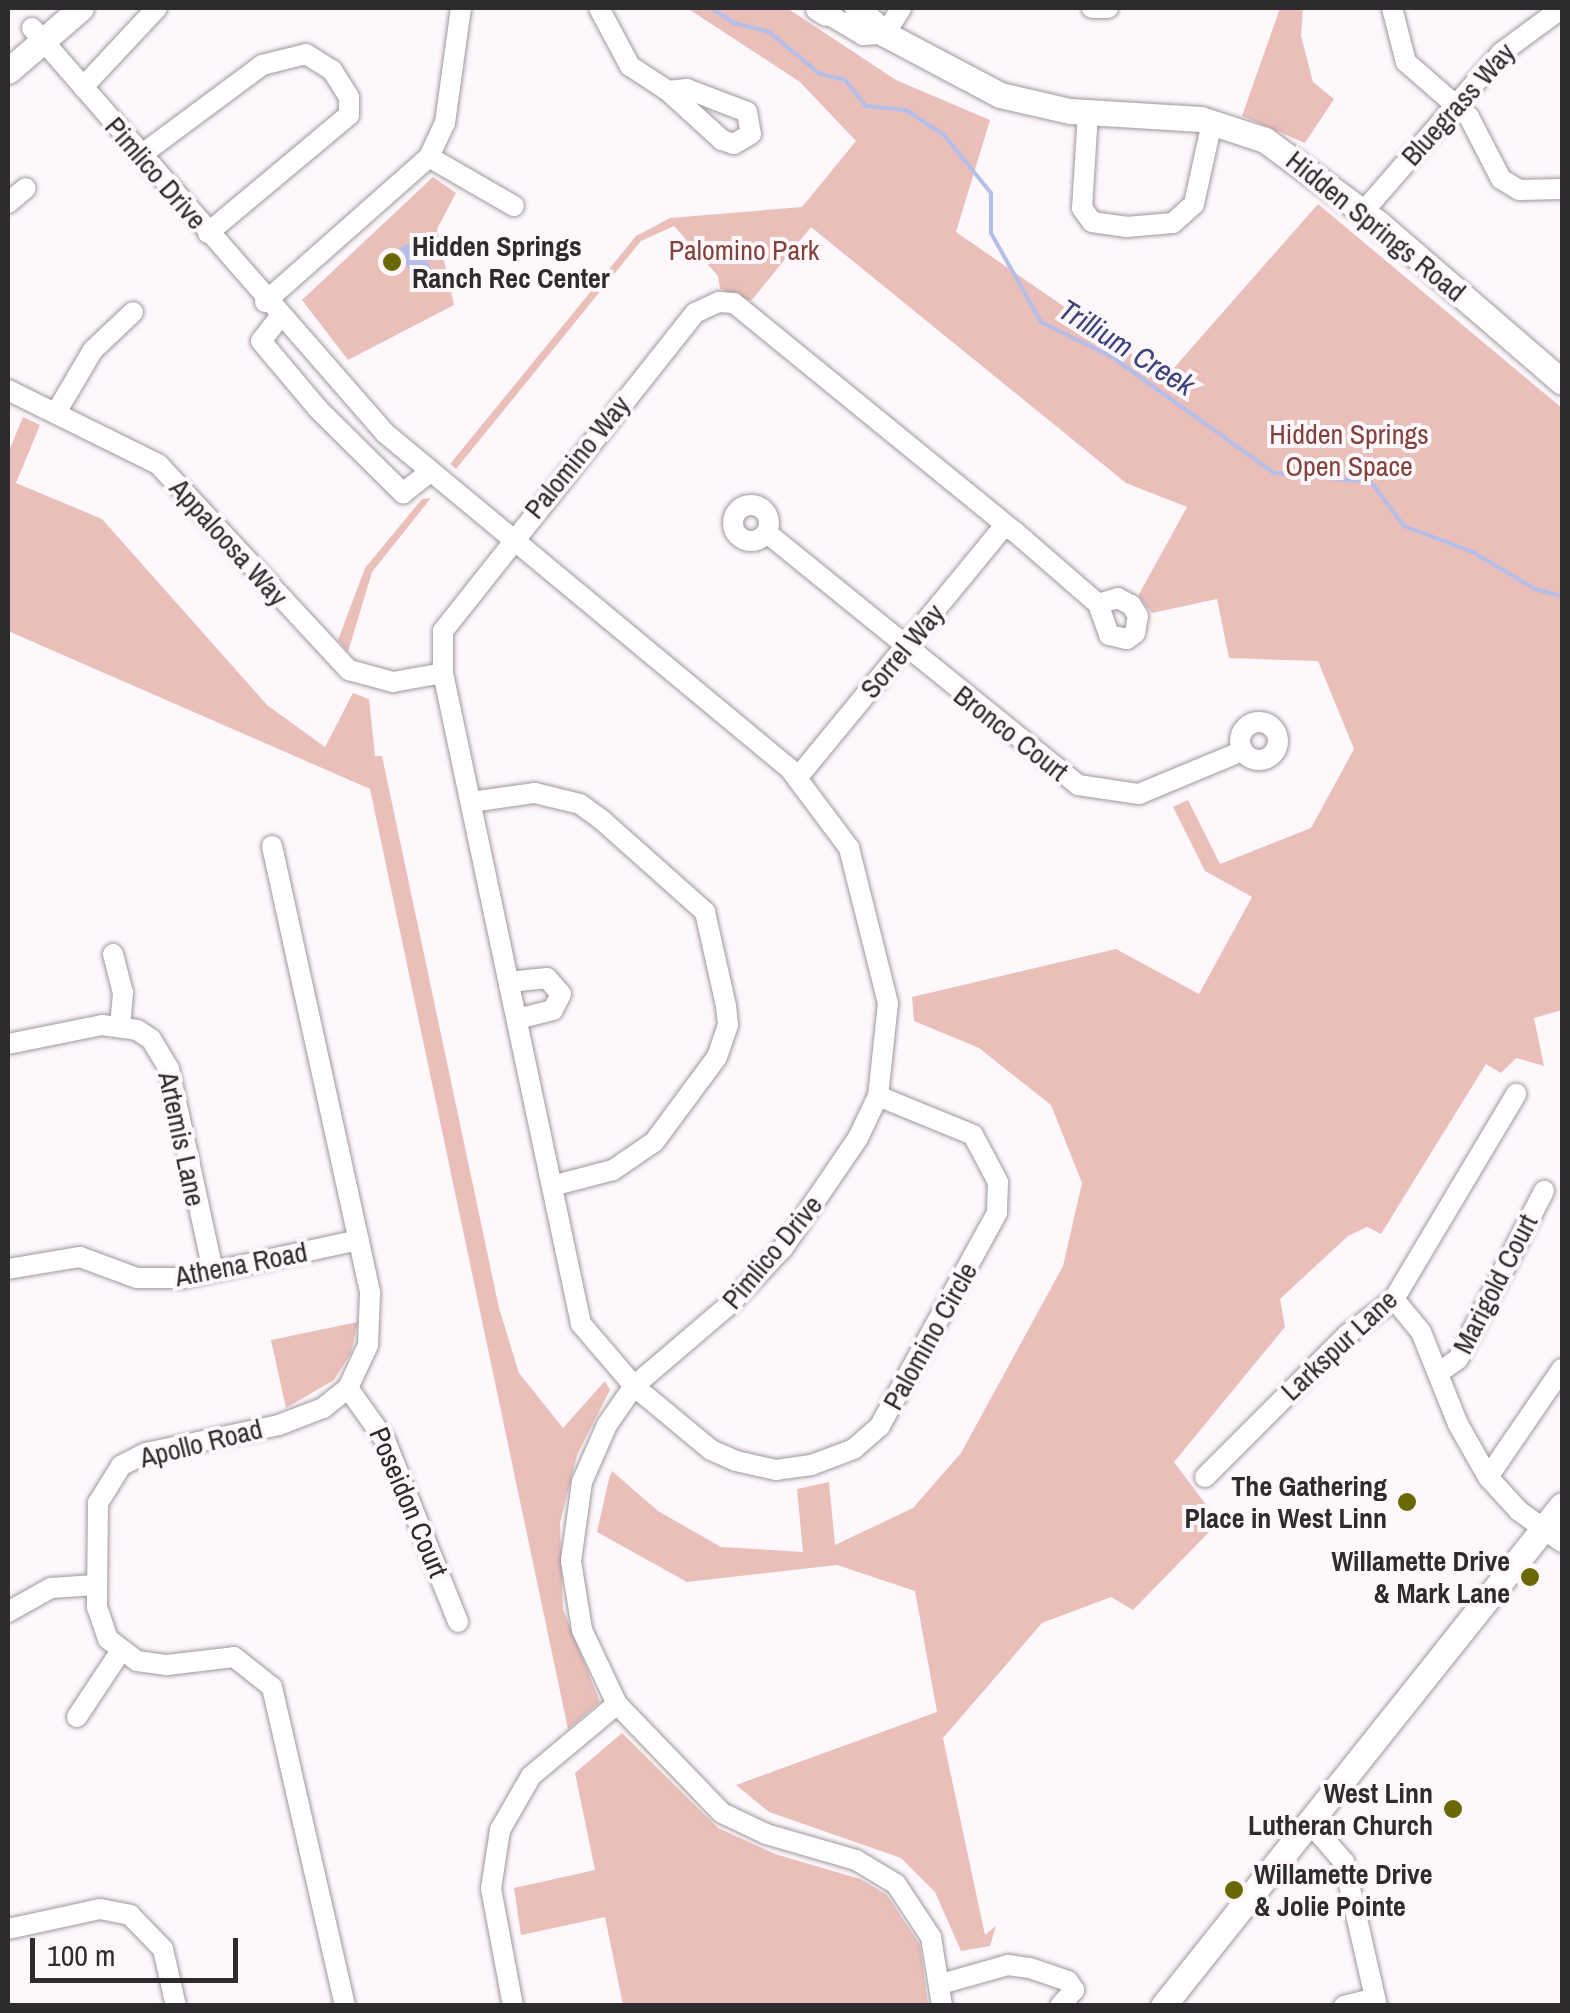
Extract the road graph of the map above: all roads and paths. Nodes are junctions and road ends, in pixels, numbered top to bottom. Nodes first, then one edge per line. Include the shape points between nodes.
1 (55, 8) edge
2 (81, 8) edge
3 (157, 8) edge
4 (461, 8) edge
5 (599, 8) edge
6 (857, 8) edge
7 (901, 8) edge
8 (1092, 8) edge
9 (1108, 8) edge
10 (1392, 8) edge
11 (1562, 8) edge
12 (822, 10) edge
13 (884, 34) junction
14 (38, 35) junction
15 (8, 48) edge
16 (8, 71) edge
17 (83, 87) junction
18 (668, 90) dead end
19 (1454, 106) junction
20 (1088, 113) junction
21 (1212, 122) junction
22 (141, 155) junction
23 (429, 157) junction
24 (26, 188) dead end
25 (1562, 190) edge
26 (8, 204) edge
27 (514, 206) dead end
28 (1363, 212) junction
29 (208, 233) junction
30 (266, 302) junction
31 (134, 312) dead end
32 (280, 318) junction
33 (1562, 382) edge
34 (8, 390) edge
35 (57, 411) junction
36 (430, 472) junction
37 (1005, 525) junction
38 (766, 533) dead end
39 (509, 541) junction
40 (1098, 604) dead end
41 (904, 648) junction
42 (443, 673) junction
43 (1240, 752) dead end
44 (798, 777) junction
45 (471, 802) junction
46 (272, 846) dead end
47 (113, 954) dead end
48 (509, 982) junction
49 (517, 1019) junction
50 (120, 1025) junction
51 (8, 1044) edge
52 (1516, 1094) dead end
53 (878, 1096) junction
54 (552, 1186) junction
55 (1544, 1191) dead end
56 (359, 1240) junction
57 (8, 1270) edge
58 (213, 1271) junction
59 (1394, 1300) junction
60 (1562, 1369) edge
61 (1440, 1372) junction
62 (634, 1386) junction
63 (348, 1388) junction
64 (1488, 1477) junction
65 (1205, 1478) dead end
66 (1562, 1505) edge
67 (1554, 1535) edge
68 (96, 1585) junction
69 (8, 1612) edge
70 (458, 1622) dead end
71 (120, 1652) junction
72 (617, 1704) junction
73 (77, 1717) dead end
74 (1310, 1823) junction
75 (8, 1928) edge
76 (941, 1984) junction
77 (1376, 2002) edge
78 (176, 2006) edge
79 (345, 2006) edge
80 (514, 2006) edge
81 (942, 2006) edge
82 (1060, 2006) edge
83 (1163, 2006) edge
84 (1344, 2006) edge

1 - 14 main road
2 - 14 main road
3 - 17 street
4 - 23 street via 445,123
5 - 18 street via 630,66
6 - 13 main road, Hidden Springs Road
7 - 13 street
8 - 9 street
10 - 19 street via 1406,62
11 - 19 street, Bluegrass Way via 1520,35
12 - 13 street, Hidden Springs Road via 863,35
13 - 20 main road, Hidden Springs Road via 972,84
14 - 15 main road
14 - 16 main road
14 - 17 street, Pimlico Drive
17 - 22 street, Pimlico Drive
19 - 25 street via 1476,127 1486,156 1510,187
19 - 28 street, Bluegrass Way
20 - 21 main road, Hidden Springs Road
20 - 21 street via 1082,208 1092,222 1126,227 1173,222 1194,204
21 - 28 main road, Hidden Springs Road via 1282,150
22 - 29 street, Pimlico Drive
22 - 29 street via 262,64 306,54 332,70 348,97 348,114
23 - 27 street
23 - 30 street
24 - 26 street
28 - 33 main road, Hidden Springs Road
29 - 30 street, Pimlico Drive
30 - 32 street, Pimlico Drive
31 - 35 street via 92,350
32 - 36 street, Pimlico Drive via 374,423
32 - 36 street via 261,341 318,409 403,493
34 - 35 street, Appaloosa Way
35 - 42 street, Appaloosa Way via 158,464 349,670 392,682
36 - 39 street, Pimlico Drive
37 - 39 street, Palomino Way via 734,302 718,302 695,313
37 - 40 street, Palomino Way
37 - 41 street, Sorrel Way
38 - 41 street, Bronco Court
39 - 42 street, Palomino Way via 444,631
39 - 44 street, Pimlico Drive
41 - 43 street, Bronco Court via 1058,772 1097,791 1156,791
41 - 44 street, Sorrel Way
42 - 45 street, Palomino Way
44 - 53 street, Pimlico Drive via 843,836 864,893 888,1003
45 - 48 street, Palomino Way
45 - 54 street via 534,793 557,797 580,804 633,846 704,912 726,1006 717,1057 654,1142 612,1170
46 - 56 street
47 - 50 street via 123,992
48 - 49 street, Palomino Way
48 - 49 street via 547,978 561,994 553,1010
49 - 54 street, Palomino Way
50 - 51 street
50 - 58 street, Artemis Lane via 150,1040 169,1068
52 - 59 street, Larkspur Lane
53 - 62 street, Pimlico Drive via 858,1138 783,1248 738,1297
53 - 62 street, Palomino Circle via 972,1135 1000,1190 986,1236 880,1426 840,1456 811,1466 758,1468 711,1450
54 - 62 street, Palomino Way via 581,1324
55 - 61 street, Marigold Court via 1458,1359
56 - 58 street, Athena Road
56 - 63 street via 372,1330
57 - 58 street, Athena Road via 61,1257 137,1278
59 - 61 street via 1421,1332
59 - 65 street, Larkspur Lane via 1347,1335
60 - 64 street
61 - 64 street via 1458,1424
62 - 72 street, Pimlico Drive via 586,1467 572,1542 582,1630
63 - 68 street, Apollo Road via 296,1420 146,1452 122,1464 98,1503
63 - 70 street, Poseidon Court via 386,1440
64 - 67 street via 1519,1512
66 - 67 main road
67 - 74 main road
68 - 69 street via 51,1588
68 - 71 street, Apollo Road via 100,1622
71 - 73 street
71 - 79 street via 167,1666 234,1657 272,1687
72 - 76 street, Pimlico Drive via 722,1813 766,1834 856,1860 896,1884 925,1922
72 - 80 street via 531,1776 500,1830 491,1889
74 - 77 street via 1344,1862
74 - 83 main road
75 - 78 street via 100,1909 130,1915 162,1946
76 - 81 street, Pimlico Drive
76 - 82 street via 1008,1965 1030,1968 1068,1981 1074,1990
77 - 84 street

